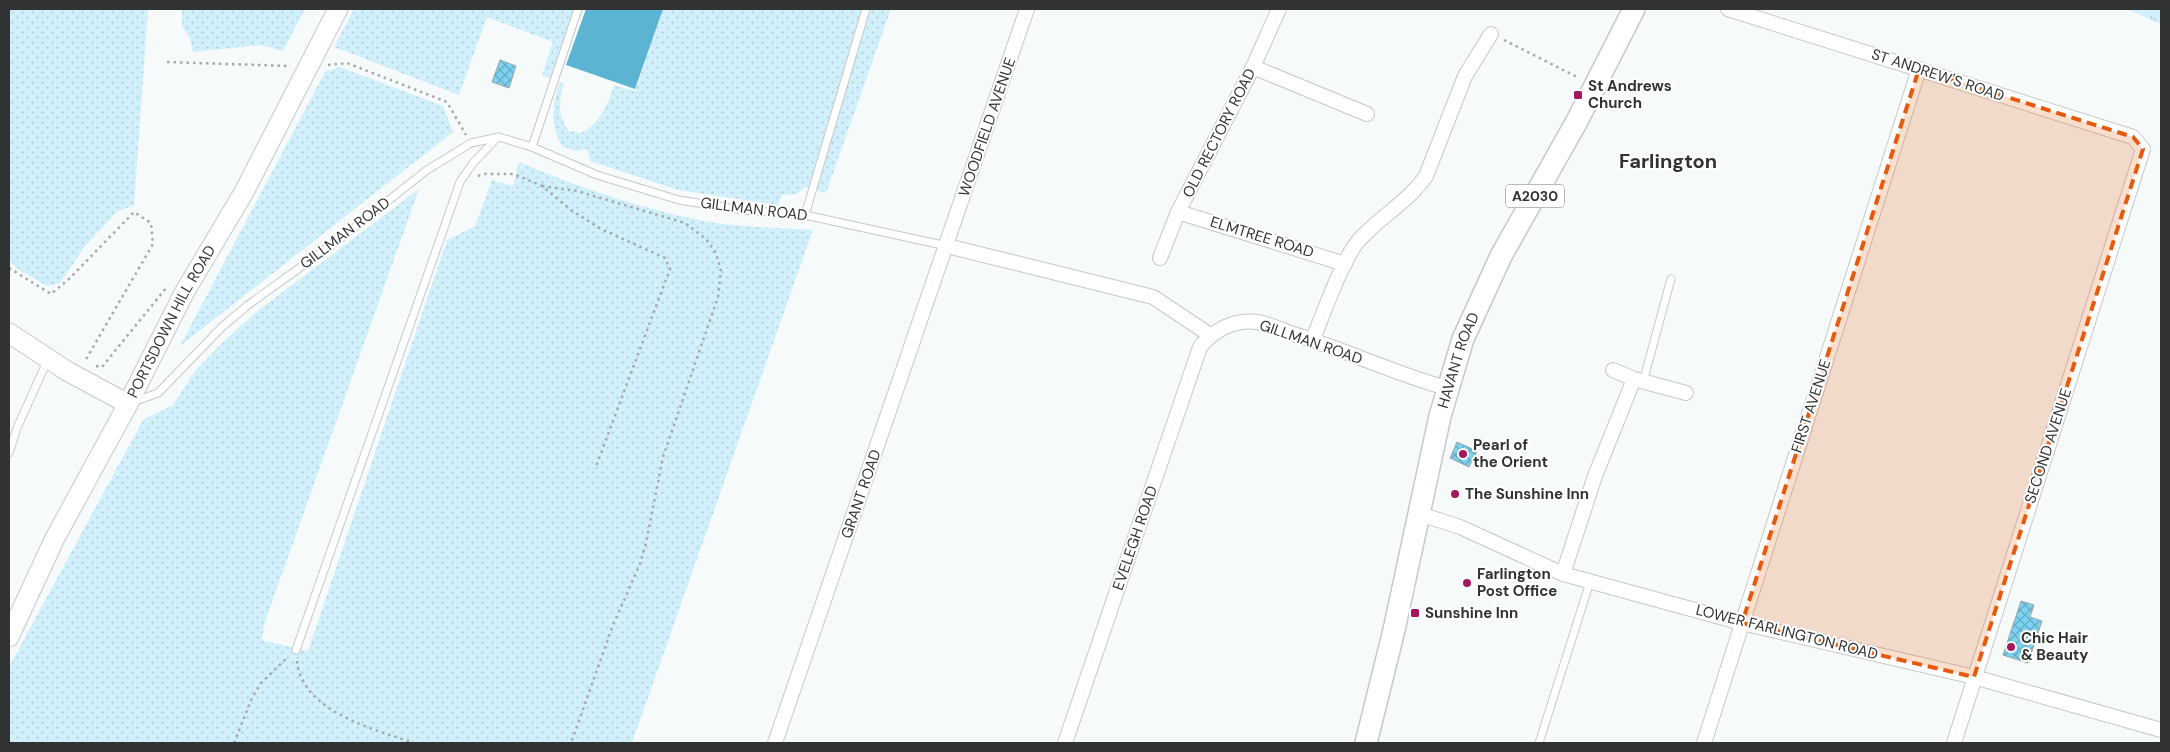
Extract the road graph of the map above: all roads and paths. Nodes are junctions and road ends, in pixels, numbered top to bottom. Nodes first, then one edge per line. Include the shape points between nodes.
1 (338, 9) edge
2 (578, 9) edge
3 (866, 9) edge
4 (1027, 9) edge
5 (1279, 9) edge
6 (1634, 9) edge
7 (1728, 9) edge
8 (1491, 34) joint
9 (166, 62) dead end
10 (308, 67) junction
11 (1253, 67) junction
12 (1919, 69) junction
13 (1570, 74) dead end
14 (1367, 114) dead end
15 (499, 137) junction
16 (471, 143) junction
17 (532, 146) junction
18 (2143, 149) joint
19 (460, 182) junction
20 (542, 186) junction
21 (1178, 212) junction
22 (805, 215) junction
23 (947, 246) junction
24 (1160, 258) dead end
25 (1345, 264) junction
26 (9, 268) edge
27 (1671, 279) dead end
28 (9, 333) edge
29 (1210, 335) junction
30 (1312, 340) junction
31 (49, 359) junction
32 (84, 362) dead end
33 (1613, 370) dead end
34 (1639, 380) junction
35 (1447, 388) junction
36 (1686, 393) dead end
37 (128, 404) junction
38 (9, 453) edge
39 (595, 470) dead end
40 (1420, 514) junction
41 (1563, 574) junction
42 (1590, 582) junction
43 (1742, 623) junction
44 (9, 637) edge
45 (296, 650) junction
46 (1974, 677) junction
47 (2161, 730) edge
48 (234, 743) edge
49 (414, 743) edge
50 (571, 743) edge
51 (774, 743) edge
52 (1065, 743) edge
53 (1366, 743) edge
54 (1540, 743) edge
55 (1704, 743) edge
56 (1954, 743) edge

1 - 10 main road, PORTSDOWN HILL ROAD
2 - 17 lane
3 - 22 lane
4 - 23 street, WOODFIELD AVENUE
5 - 11 street, OLD RECTORY ROAD
6 - 35 main road, HAVANT ROAD / A2030 via 1577,121 1501,256 1463,339
7 - 12 street, ST ANDREW'S ROAD
8 - 13 path
8 - 25 street via 1465,76 1426,176 1416,190 1358,240
9 - 10 path
10 - 16 path via 347,63 446,102
10 - 37 main road, PORTSDOWN HILL ROAD via 244,192 184,293
11 - 14 street
11 - 21 street, OLD RECTORY ROAD
12 - 18 street, ST ANDREW'S ROAD via 2132,137
12 - 43 street, FIRST AVENUE
15 - 16 lane, GILLMAN ROAD
15 - 17 lane, GILLMAN ROAD
15 - 19 lane
16 - 37 lane, GILLMAN ROAD via 428,170 342,238 248,305 158,393
17 - 22 lane, GILLMAN ROAD via 597,175 679,200
18 - 46 street, SECOND AVENUE
19 - 20 path via 484,174 514,174
19 - 45 lane
20 - 39 path via 601,229 665,258 670,269
20 - 50 path via 577,190 685,223 706,239 716,253 721,271 718,297 663,457 640,564 613,625
21 - 24 street, OLD RECTORY ROAD
21 - 25 street, ELMTREE ROAD
22 - 23 lane, GILLMAN ROAD
23 - 29 street, GILLMAN ROAD via 1153,297
23 - 51 street, GRANT ROAD
25 - 30 street
26 - 32 path via 51,294 134,212 151,223 153,244
27 - 34 lane
28 - 31 main road
29 - 30 street, GILLMAN ROAD via 1238,323 1256,322
29 - 52 street, EVELEGH ROAD via 1200,347
30 - 35 street, GILLMAN ROAD
31 - 37 main road
31 - 38 lane
33 - 34 street
34 - 36 street
34 - 41 street via 1594,476
35 - 40 main road, HAVANT ROAD / A2030
37 - 44 main road, PORTSDOWN HILL ROAD via 55,538
40 - 41 street, LOWER FARLINGTON ROAD via 1460,527
40 - 53 main road, HAVANT ROAD / A2030
41 - 42 street, LOWER FARLINGTON ROAD
42 - 43 street, LOWER FARLINGTON ROAD
42 - 54 lane
43 - 46 street, LOWER FARLINGTON ROAD
43 - 55 street, FIRST AVENUE
45 - 48 path via 261,683
45 - 49 path via 298,670 305,686 320,702 347,718
46 - 47 street, LOWER FARLINGTON ROAD
46 - 56 street, SECOND AVENUE

